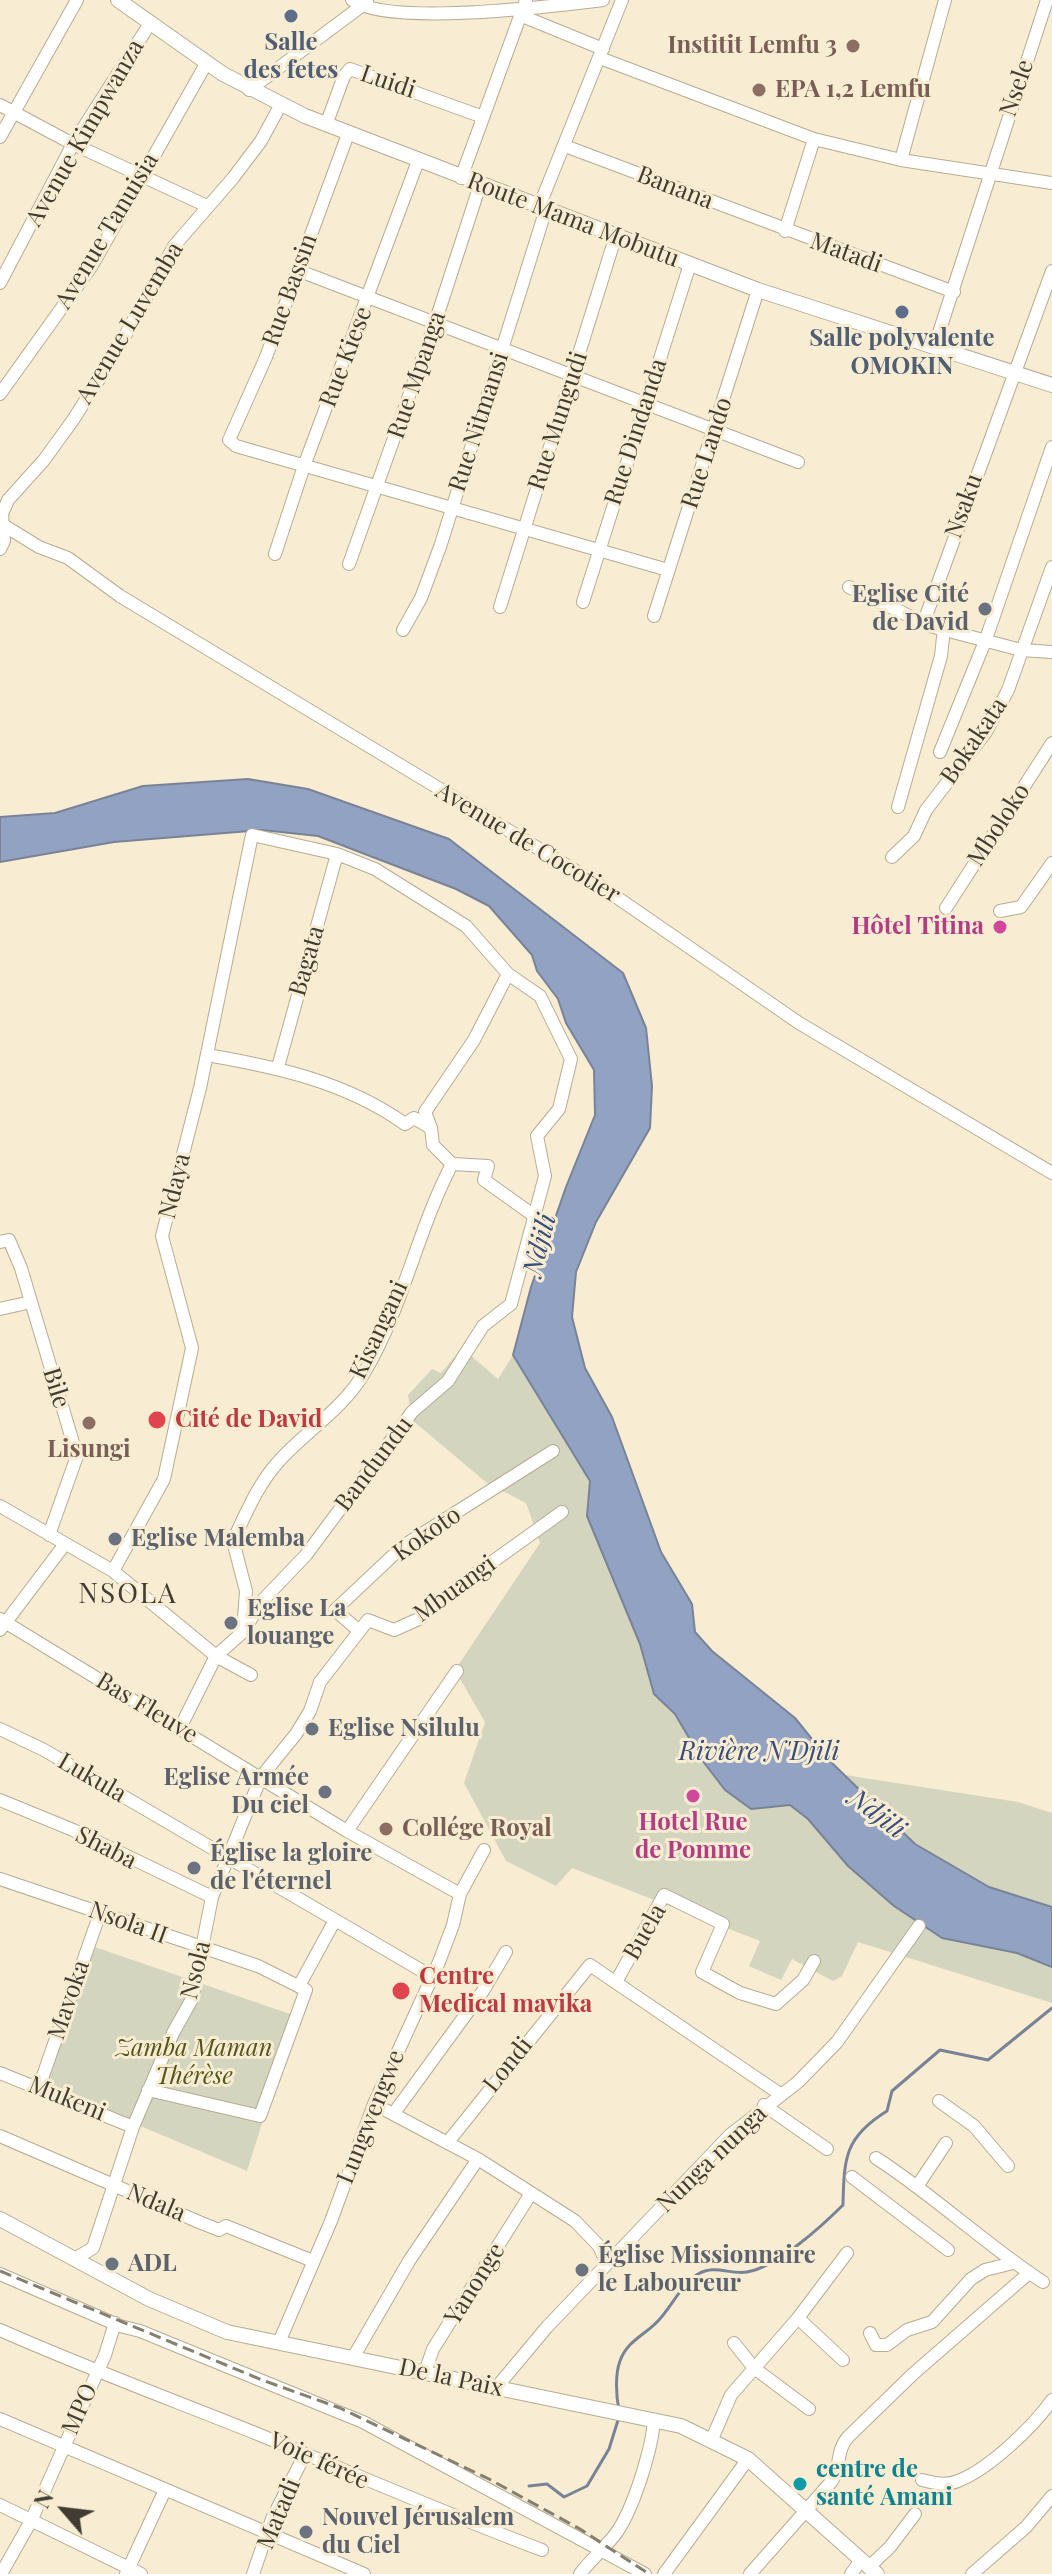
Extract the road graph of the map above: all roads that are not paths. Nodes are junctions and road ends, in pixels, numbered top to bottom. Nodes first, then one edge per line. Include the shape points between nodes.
1 (77, 0) edge
2 (118, 0) edge
3 (603, 0) edge
4 (622, 0) edge
5 (945, 0) edge
6 (1047, 0) edge
7 (361, 2) edge
8 (524, 9) edge
9 (149, 25) junction
10 (602, 53) junction
11 (206, 64) junction
12 (249, 90) junction
13 (281, 104) junction
14 (0, 105) edge
15 (14, 112) junction
16 (483, 117) junction
17 (326, 125) junction
18 (348, 134) junction
19 (0, 137) edge
20 (814, 139) junction
21 (73, 144) junction
22 (565, 146) junction
23 (901, 160) junction
24 (418, 161) junction
25 (143, 175) junction
26 (990, 176) junction
27 (461, 178) junction
28 (1052, 183) edge
29 (480, 185) junction
30 (207, 206) junction
31 (542, 208) junction
32 (785, 231) junction
33 (616, 235) junction
34 (690, 264) junction
35 (297, 270) junction
36 (1052, 271) edge
37 (0, 283) edge
38 (758, 290) junction
39 (954, 292) junction
40 (368, 298) junction
41 (435, 323) junction
42 (934, 348) junction
43 (503, 349) junction
44 (1012, 373) junction
45 (573, 378) junction
46 (1052, 385) edge
47 (0, 394) edge
48 (644, 405) junction
49 (714, 430) junction
50 (1052, 447) edge
51 (798, 462) dead end
52 (304, 466) junction
53 (378, 487) junction
54 (451, 510) junction
55 (2, 524) edge
56 (524, 529) junction
57 (0, 549) edge
58 (599, 549) junction
59 (275, 554) dead end
60 (349, 564) dead end
61 (1052, 567) edge
62 (668, 570) junction
63 (849, 587) dead end
64 (583, 602) dead end
65 (500, 607) dead end
66 (654, 616) dead end
67 (930, 626) junction
68 (944, 628) junction
69 (403, 630) dead end
70 (1052, 638) edge
71 (986, 639) junction
72 (1021, 650) junction
73 (1048, 652) edge
74 (1052, 743) edge
75 (940, 752) dead end
76 (898, 807) dead end
77 (337, 854) junction
78 (892, 857) dead end
79 (1048, 867) edge
80 (946, 908) dead end
81 (1000, 911) dead end
82 (508, 974) junction
83 (207, 1055) junction
84 (278, 1067) junction
85 (431, 1128) junction
86 (452, 1164) junction
87 (1052, 1173) edge
88 (533, 1215) junction
89 (5, 1241) edge
90 (31, 1302) junction
91 (0, 1309) edge
92 (553, 1451) dead end
93 (0, 1506) edge
94 (562, 1512) dead end
95 (49, 1535) junction
96 (65, 1544) junction
97 (113, 1571) junction
98 (2, 1624) edge
99 (359, 1631) junction
100 (243, 1632) junction
101 (216, 1656) junction
102 (457, 1671) dead end
103 (251, 1675) dead end
104 (180, 1728) junction
105 (0, 1729) edge
106 (261, 1777) junction
107 (0, 1800) edge
108 (347, 1831) junction
109 (484, 1850) dead end
110 (230, 1858) junction
111 (0, 1879) edge
112 (460, 1894) junction
113 (212, 1897) junction
114 (100, 1913) junction
115 (335, 1920) junction
116 (919, 1926) dead end
117 (203, 1950) junction
118 (506, 1952) dead end
119 (814, 1961) dead end
120 (431, 1976) junction
121 (616, 1982) junction
122 (299, 1986) junction
123 (0, 2073) edge
124 (39, 2087) junction
125 (148, 2090) junction
126 (780, 2094) junction
127 (939, 2101) dead end
128 (374, 2104) junction
129 (764, 2105) junction
130 (394, 2113) junction
131 (133, 2127) junction
132 (0, 2136) edge
133 (448, 2142) junction
134 (946, 2143) dead end
135 (827, 2149) dead end
136 (876, 2158) dead end
137 (478, 2159) junction
138 (1008, 2166) dead end
139 (852, 2177) dead end
140 (114, 2185) junction
141 (918, 2185) junction
142 (530, 2195) junction
143 (0, 2219) edge
144 (948, 2250) dead end
145 (847, 2253) dead end
146 (76, 2258) junction
147 (313, 2261) junction
148 (1013, 2263) junction
149 (607, 2264) junction
150 (1029, 2273) junction
151 (0, 2274) edge
152 (1043, 2282) dead end
153 (798, 2318) junction
154 (115, 2323) junction
155 (0, 2330) edge
156 (870, 2333) dead end
157 (280, 2340) junction
158 (734, 2343) dead end
159 (354, 2356) junction
160 (843, 2360) dead end
161 (754, 2368) junction
162 (96, 2373) junction
163 (424, 2375) junction
164 (496, 2388) junction
165 (1052, 2400) edge
166 (809, 2409) dead end
167 (0, 2419) edge
168 (654, 2420) junction
169 (712, 2439) junction
170 (62, 2446) junction
171 (305, 2454) junction
172 (748, 2459) junction
173 (922, 2480) dead end
174 (165, 2490) junction
175 (1052, 2496) edge
176 (0, 2505) edge
177 (807, 2511) junction
178 (915, 2514) dead end
179 (31, 2521) junction
180 (269, 2535) junction
181 (600, 2549) junction
182 (542, 2550) dead end
183 (869, 2567) edge
184 (127, 2572) edge
185 (1, 2574) edge
186 (141, 2574) edge
187 (253, 2574) edge
188 (364, 2574) edge
189 (580, 2574) edge
190 (645, 2574) edge
191 (664, 2574) edge
192 (750, 2574) edge
193 (851, 2574) edge
194 (972, 2574) edge

1 - 15 street
2 - 9 street, Route Mama Mobutu
3 - 8 street
4 - 10 street
5 - 23 street
6 - 26 street, Nsele
7 - 8 street via 405,12
7 - 12 street
8 - 10 street
8 - 16 street
9 - 11 street, Route Mama Mobutu
9 - 21 street, Avenue Kimpwanza
10 - 20 street
10 - 22 street
11 - 12 street, Route Mama Mobutu
11 - 25 street, Avenue Tanuisia
12 - 13 street, Route Mama Mobutu
13 - 17 street, Route Mama Mobutu
13 - 30 street, Avenue Luvemba via 261,141
14 - 15 street
15 - 19 street
15 - 21 street
16 - 17 street, Luidi via 350,69
16 - 27 street
17 - 18 street, Route Mama Mobutu
18 - 24 street, Route Mama Mobutu
18 - 35 street, Rue Bassin
20 - 23 street
20 - 32 street, Matadi
21 - 25 street
21 - 37 street, Avenue Kimpwanza
22 - 31 street
22 - 32 street, Banana
23 - 26 street
24 - 27 street, Route Mama Mobutu
24 - 40 street, Rue Kiese
25 - 30 street
25 - 47 street, Avenue Tanuisia via 91,267
26 - 28 street
26 - 39 street
27 - 29 street, Route Mama Mobutu
29 - 31 street, Route Mama Mobutu
29 - 41 street, Rue Mpanga
30 - 55 street, Avenue Luvemba via 174,246 73,420 8,500
31 - 33 street, Route Mama Mobutu
31 - 43 street, Rue Nitmansi
32 - 39 street, Matadi
33 - 34 street, Route Mama Mobutu
33 - 45 street, Rue Mungudi
34 - 38 street, Route Mama Mobutu
34 - 48 street, Rue Dindanda
35 - 40 street
35 - 52 street, Rue Bassin via 266,357 230,434 232,444
36 - 44 street, Nsaku
38 - 42 street, Route Mama Mobutu
38 - 49 street, Rue Lando
39 - 42 street
40 - 41 street
40 - 52 street, Rue Kiese
41 - 43 street
41 - 53 street, Rue Mpanga
42 - 44 street, Route Mama Mobutu
43 - 45 street
43 - 54 street, Rue Nitmansi
44 - 46 street, Route Mama Mobutu
44 - 67 street, Nsaku via 926,616
45 - 48 street
45 - 56 street, Rue Mungudi
48 - 49 street
48 - 58 street, Rue Dindanda
49 - 51 street
49 - 62 street, Rue Lando
50 - 71 street
52 - 53 street
52 - 59 street, Rue Kiese
53 - 54 street
53 - 60 street, Rue Mpanga
54 - 56 street
54 - 69 street, Rue Nitmansi via 421,598
55 - 57 street, Avenue Luvemba
55 - 87 street, Avenue de Cocotier via 68,558 120,596 609,891 799,1023
56 - 58 street
56 - 65 street, Rue Mungudi
58 - 62 street
58 - 64 street, Rue Dindanda
61 - 72 street, Bokakata
62 - 66 street, Rue Lando
63 - 67 street
67 - 68 street
68 - 71 street
68 - 76 street via 941,656
70 - 73 street
71 - 72 street
71 - 75 street
72 - 73 street
72 - 78 street, Bokakata via 986,732 926,810 914,836
74 - 80 street, Mboloko
77 - 82 street via 375,869 466,926
77 - 83 street, Ndaya via 252,835
77 - 84 street, Bagata
79 - 81 street via 1021,907
82 - 85 street via 474,1040 425,1112
82 - 88 street via 540,996 571,1059 559,1109 537,1136 545,1176
83 - 84 street
83 - 97 street, Ndaya via 162,1236 192,1348 164,1479
84 - 85 street via 377,1104 405,1124 414,1118
85 - 86 street via 433,1145
86 - 88 street via 488,1166 484,1180
86 - 100 street, Kisangani via 363,1375 317,1428 279,1460 258,1488 233,1541 246,1591
88 - 100 street, Bandundu via 511,1304 483,1326 448,1381 404,1422
89 - 90 street, Bile
90 - 91 street
90 - 95 street, Bile via 77,1456
92 - 99 street, Kokoto via 392,1557 335,1610
93 - 95 street
94 - 99 street, Mbuangi via 421,1618 394,1630 368,1620
95 - 96 street
96 - 97 street
96 - 98 street
97 - 101 street
98 - 104 street, Bas Fleuve
99 - 106 street, Nsola via 320,1682 296,1734
100 - 101 street
101 - 103 street
101 - 104 street
102 - 108 street
104 - 106 street, Bas Fleuve
105 - 110 street, Lukula
106 - 108 street, Bas Fleuve
106 - 110 street, Nsola
107 - 113 street, Shaba
108 - 112 street, Bas Fleuve
109 - 112 street, Lungwengwe
110 - 113 street, Nsola
110 - 115 street, Lukula
111 - 114 street, Nsola II
112 - 120 street, Lungwengwe
113 - 117 street, Nsola
114 - 117 street, Nsola II
114 - 124 street, Mavoka
115 - 120 street, Lukula
115 - 122 street
116 - 126 street, Nunga nunga via 837,2042
117 - 122 street, Nsola II via 258,1966
117 - 125 street, Nsola via 192,1999
118 - 130 street
119 - 121 street, Buela via 803,1980 776,2004 740,1993 702,1972 723,1924 664,1895
120 - 128 street, Lungwengwe
121 - 126 street
121 - 133 street, Londi via 589,1966
122 - 125 street via 306,1991 260,2116
123 - 124 street, Mukeni
124 - 131 street, Mukeni
125 - 131 street, Nsola
126 - 129 street, Nunga nunga
127 - 138 street via 974,2126
128 - 130 street
128 - 147 street, Lungwengwe
129 - 135 street
129 - 149 street, Nunga nunga
130 - 133 street
131 - 140 street, Nsola
132 - 140 street, Ndala
133 - 137 street
134 - 141 street
136 - 141 street
137 - 142 street
137 - 159 street via 409,2261
139 - 144 street
140 - 146 street, Nsola via 93,2248
140 - 147 street, Ndala via 219,2230 226,2226
141 - 148 street
142 - 149 street via 577,2222
142 - 163 street, Yanonge via 433,2349
143 - 146 street, De la Paix
145 - 153 street
146 - 157 street, De la Paix via 149,2299 223,2331
147 - 157 street, Lungwengwe
148 - 150 street
148 - 156 street via 981,2272 932,2322 907,2330 892,2343 876,2345
149 - 164 street, Nunga nunga
150 - 152 street
150 - 177 street via 840,2445 837,2473
151 - 154 street
153 - 160 street
153 - 161 street
154 - 162 street
154 - 181 street via 353,2417
155 - 162 street, Voie férée
157 - 159 street, De la Paix
158 - 161 street
159 - 163 street, De la Paix
161 - 166 street
161 - 169 street via 731,2395
162 - 170 street, MPO
162 - 171 street, Voie férée
163 - 164 street, De la Paix
164 - 168 street, De la Paix
165 - 173 street via 975,2472 956,2482
167 - 170 street
168 - 169 street, De la Paix
168 - 181 street via 653,2445 626,2515
169 - 172 street, De la Paix
170 - 174 street
170 - 179 street, MPO
171 - 180 street, Matadi
171 - 182 street, Voie férée via 393,2494
172 - 177 street, De la Paix
172 - 191 street
174 - 180 street
174 - 184 street
175 - 194 street via 1026,2527
176 - 179 street
177 - 183 street, De la Paix
177 - 192 street
178 - 183 street
179 - 184 street
179 - 185 street, MPO
180 - 187 street, Matadi
180 - 188 street
181 - 189 street
181 - 190 street
183 - 193 street
184 - 186 street

